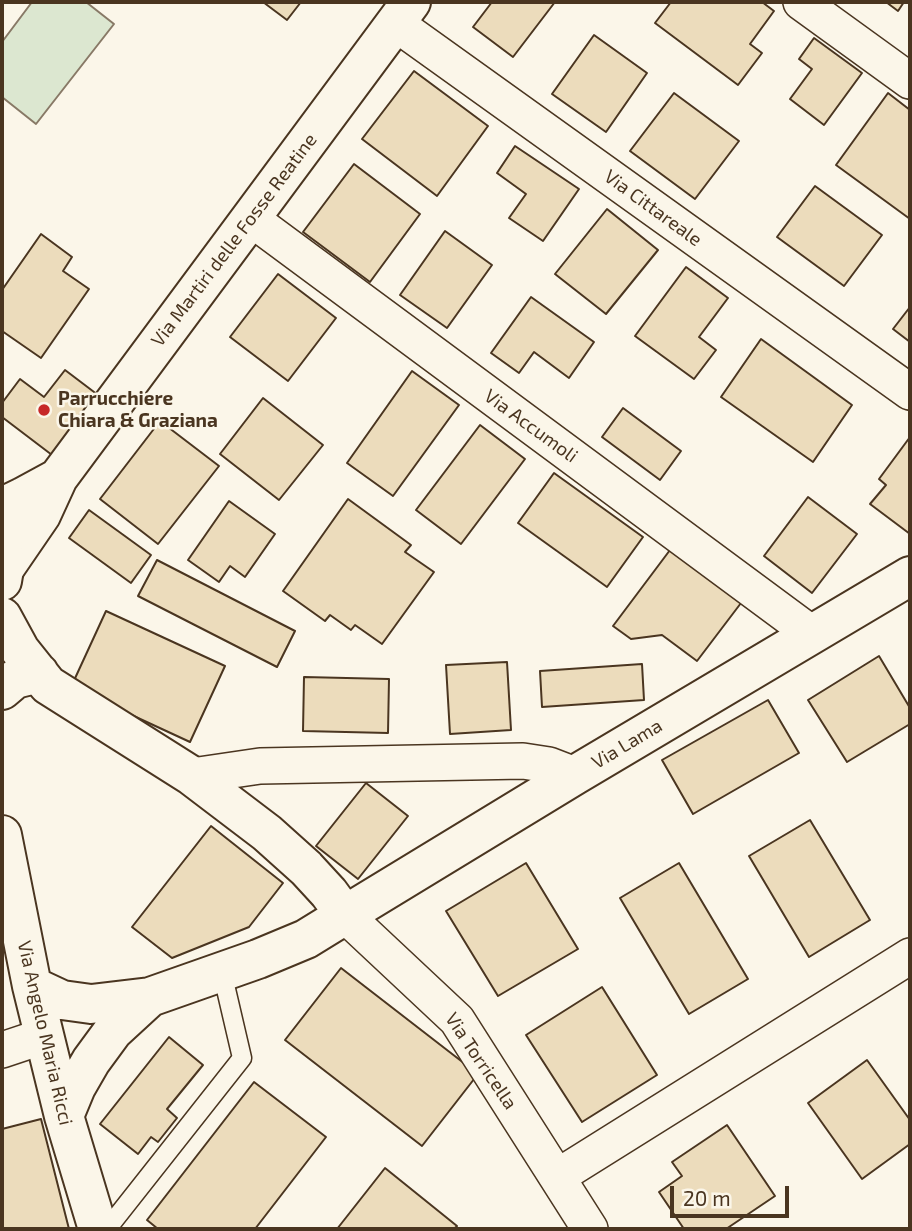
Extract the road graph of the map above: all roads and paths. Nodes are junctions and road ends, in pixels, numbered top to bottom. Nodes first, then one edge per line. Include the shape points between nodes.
1 (801, 2) edge
2 (403, 12) edge
3 (910, 81) edge
4 (250, 218) junction
5 (910, 393) edge
6 (58, 478) junction
7 (2, 507) edge
8 (3, 562) edge
9 (910, 576) edge
10 (2, 617) edge
11 (812, 634) junction
12 (39, 673) junction
13 (2, 690) edge
14 (575, 775) junction
15 (192, 776) junction
16 (2, 835) edge
17 (345, 915) junction
18 (910, 956) edge
19 (222, 972) junction
20 (32, 986) junction
21 (150, 997) junction
22 (44, 1036) junction
23 (2, 1050) edge
24 (64, 1116) junction
25 (557, 1177) junction
26 (98, 1229) edge
27 (107, 1229) edge
28 (590, 1229) edge

1 - 3 street
2 - 4 main road, Via Martiri delle Fosse Reatine
2 - 5 street, Via Cittareale
4 - 6 main road, Via Martiri delle Fosse Reatine
4 - 11 street, Via Accumoli
6 - 7 main road, Via Martiri delle Fosse Reatine
6 - 8 main road, Via Martiri delle Fosse Reatine via 41,516
9 - 11 main road, Via Lama
10 - 12 main road
11 - 14 main road, Via Lama
12 - 13 main road via 15,679
12 - 15 main road via 48,685
14 - 15 street via 523,761 260,766
14 - 17 main road, Via Lama
15 - 17 main road via 306,868
16 - 20 main road, Via Angelo Maria Ricci
17 - 19 main road, Via Lama via 306,939
17 - 25 street, Via Torricella via 457,1020
18 - 25 street
19 - 21 main road, Via Lama
19 - 27 lane via 242,1058
20 - 21 main road via 62,1000 91,1004
20 - 22 main road, Via Angelo Maria Ricci
21 - 24 main road, Via Lama via 113,1031 91,1061
22 - 23 street
22 - 24 main road, Via Angelo Maria Ricci
24 - 26 main road, Via Angelo Maria Ricci
25 - 28 street, Via Torricella

